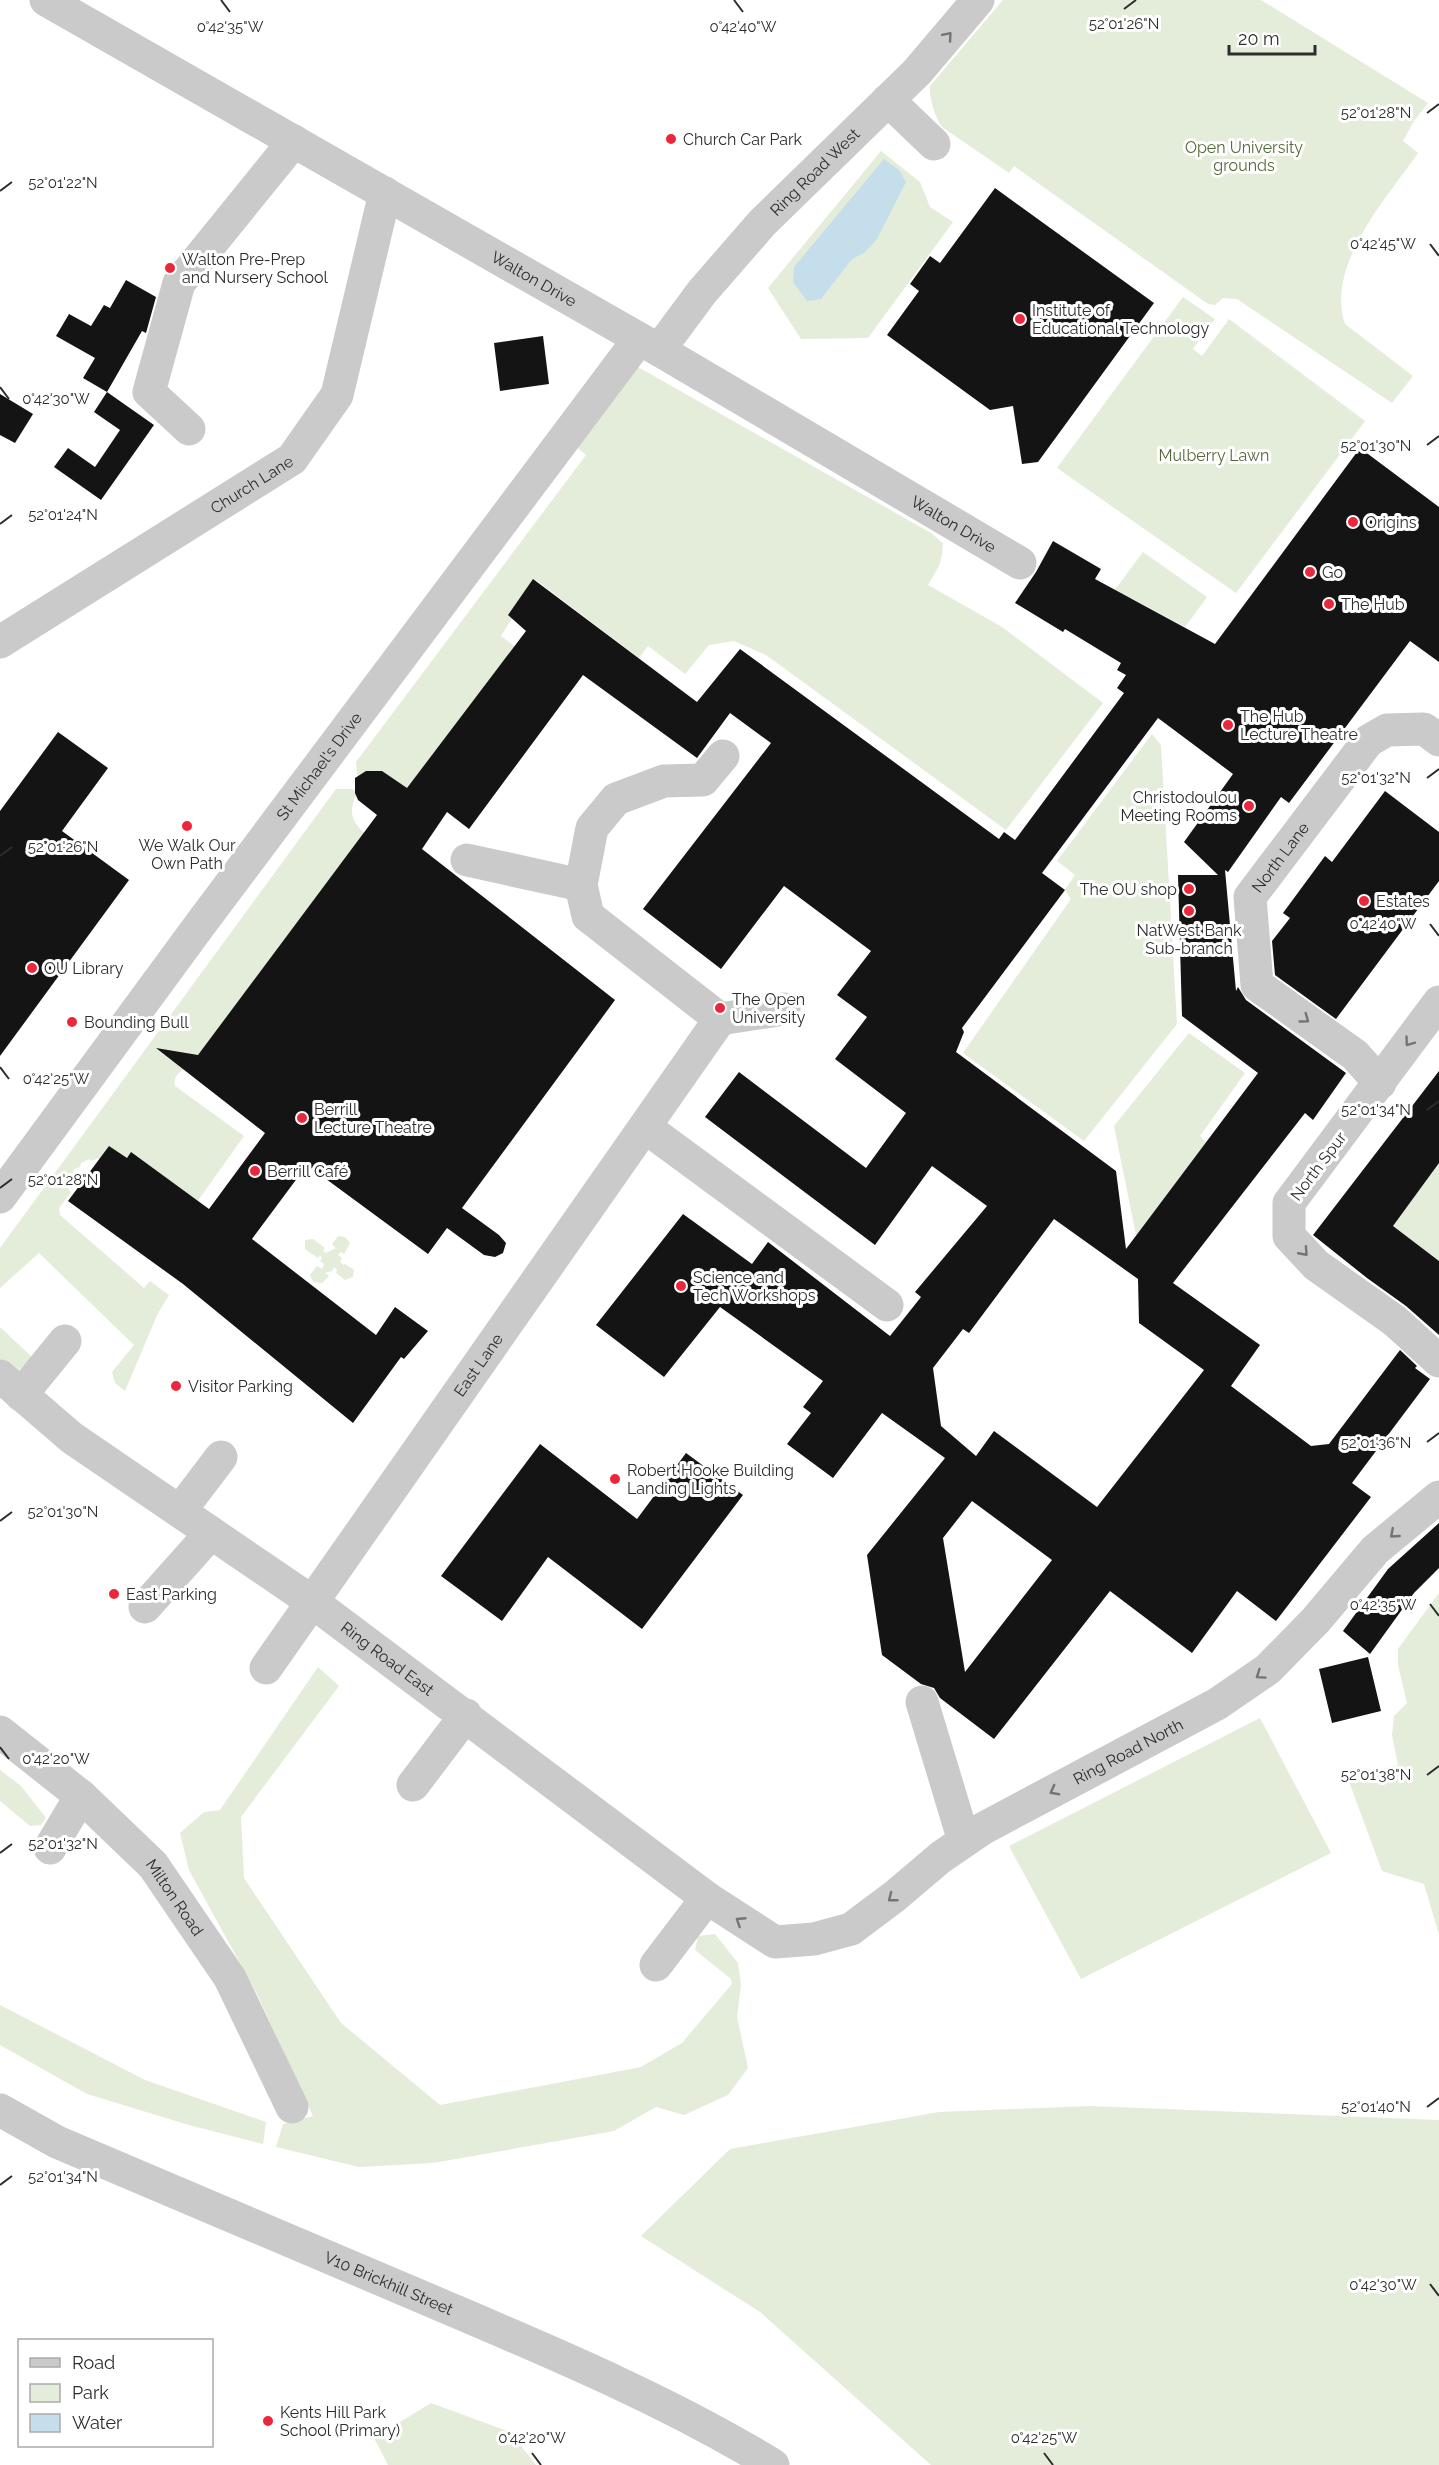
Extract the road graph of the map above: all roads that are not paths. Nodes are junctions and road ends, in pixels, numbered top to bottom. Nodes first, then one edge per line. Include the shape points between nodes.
1 (978, 0) edge
2 (67, 5) edge
3 (888, 100) junction
4 (294, 141) junction
5 (934, 144) dead end
6 (385, 193) junction
7 (649, 345) junction
8 (189, 429) dead end
9 (1020, 563) dead end
10 (0, 642) edge
11 (1434, 726) edge
12 (723, 756) dead end
13 (467, 860) dead end
14 (581, 885) junction
15 (1439, 1002) edge
16 (784, 1009) dead end
17 (720, 1019) junction
18 (1380, 1083) junction
19 (645, 1127) junction
20 (0, 1197) edge
21 (887, 1305) dead end
22 (65, 1341) dead end
23 (1439, 1361) edge
24 (10, 1386) edge
25 (220, 1457) dead end
26 (1439, 1497) edge
27 (180, 1511) junction
28 (211, 1533) junction
29 (311, 1601) junction
30 (145, 1607) dead end
31 (266, 1668) dead end
32 (922, 1702) dead end
33 (466, 1715) junction
34 (0, 1732) edge
35 (413, 1785) dead end
36 (81, 1796) junction
37 (964, 1841) junction
38 (50, 1848) dead end
39 (707, 1898) junction
40 (775, 1942) joint
41 (656, 1965) dead end
42 (291, 2107) dead end
43 (0, 2110) edge
44 (773, 2465) edge

3 -> 1 street, Ring Road West
2 - 4 street, Walton Drive
3 - 5 street
3 - 7 street, Ring Road West via 762,223
4 - 6 street, Walton Drive
4 - 8 street via 179,283 149,392
6 - 7 street, Walton Drive
6 - 10 street, Church Lane via 337,396 292,459
7 - 9 street, Walton Drive
7 - 20 street, St Michael's Drive via 202,922
11 -> 18 street, North Lane via 1387,730 1368,741 1250,897 1257,985 1355,1055
12 - 14 street via 703,780 664,781 616,799 592,828
13 - 14 street
14 - 17 street via 588,916
15 -> 18 street, North Spur
16 - 17 street
17 - 19 street, East Lane
18 -> 23 street, North Spur via 1289,1203 1289,1236 1316,1265 1395,1321
19 - 21 street
19 - 29 street, East Lane
22 - 24 street
24 - 27 street, Ring Road East via 72,1438
25 - 27 street
26 -> 37 street, Ring Road North via 1375,1550 1268,1669 1217,1704
27 - 28 street, Ring Road East
28 - 29 street, Ring Road East
28 - 30 street
29 - 31 street, East Lane
29 - 33 street, Ring Road East
32 - 37 street
33 - 35 street
33 - 39 street, Ring Road East
34 - 36 street, Milton Road
36 - 38 street
36 - 42 street, Milton Road via 145,1857 172,1891 230,1978
37 -> 40 street, Ring Road North via 851,1929 814,1939
40 -> 39 street, Ring Road East
39 - 41 street
43 - 44 street, V10 Brickhill Street via 57,2142 598,2374 719,2432

